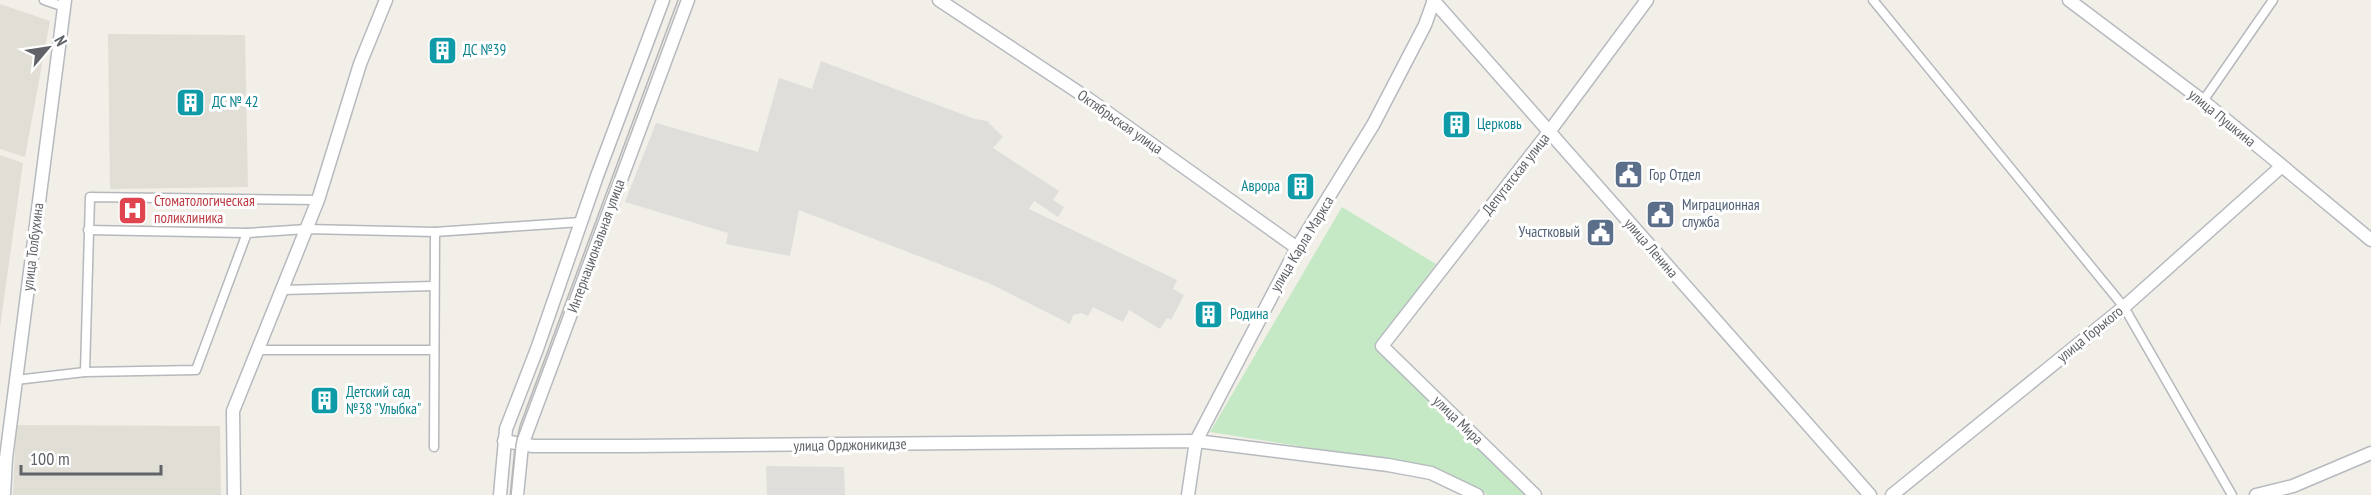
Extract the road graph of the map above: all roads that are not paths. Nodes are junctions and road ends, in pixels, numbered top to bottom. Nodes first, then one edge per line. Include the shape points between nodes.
1 (44, 0) edge
2 (386, 0) edge
3 (663, 0) edge
4 (688, 0) edge
5 (939, 0) edge
6 (1434, 0) edge
7 (1647, 0) edge
8 (1873, 0) edge
9 (2069, 0) edge
10 (2273, 0) edge
11 (65, 4) edge
12 (2204, 101) junction
13 (1549, 132) junction
14 (2282, 166) junction
15 (318, 200) junction
16 (581, 222) junction
17 (307, 229) junction
18 (88, 230) junction
19 (435, 232) junction
20 (247, 233) junction
21 (2371, 240) edge
22 (1297, 248) junction
23 (434, 286) junction
24 (282, 290) junction
25 (2124, 307) junction
26 (1382, 346) joint
27 (258, 350) junction
28 (434, 350) junction
29 (85, 372) junction
30 (16, 380) junction
31 (504, 441) junction
32 (1196, 441) junction
33 (522, 445) junction
34 (435, 447) dead end
35 (2371, 453) edge
36 (3, 458) edge
37 (2295, 490) edge
38 (4, 495) edge
39 (234, 495) edge
40 (500, 495) edge
41 (517, 495) edge
42 (1188, 495) edge
43 (1477, 495) edge
44 (1535, 495) edge
45 (1870, 495) edge
46 (1892, 495) edge
47 (2232, 495) edge
48 (2256, 495) edge

1 - 11 street
2 - 15 street via 360,64
3 - 16 street, Интернациональная улица
4 - 33 street, Интернациональная улица
5 - 22 street, Октябрьская улица via 1090,100
6 - 13 street, улица Ленина
6 - 22 street, улица Карла Маркса via 1373,125
7 - 13 street, Депутатская улица
8 - 25 street
9 - 12 street, улица Пушкина
10 - 12 street
11 - 30 street, улица Толбухина
12 - 14 street, улица Пушкина
13 - 26 street, Депутатская улица
13 - 45 street, улица Ленина
14 - 21 street, улица Пушкина
14 - 25 street, улица Горького
15 - 17 street
15 - 18 street via 90,196
16 - 19 street
16 - 31 street, Интернациональная улица
17 - 19 street
17 - 20 street
17 - 24 street
18 - 20 street
18 - 29 street
19 - 23 street
20 - 29 street via 196,370
22 - 32 street, улица Карла Маркса
23 - 24 street
23 - 28 street
24 - 27 street
25 - 46 street, улица Горького
25 - 47 street
26 - 44 street, улица Мира
27 - 28 street
27 - 39 street via 233,411
28 - 34 street
29 - 30 street
30 - 36 street, улица Толбухина
31 - 33 street, улица Орджоникидзе
31 - 40 street, Интернациональная улица
32 - 33 street, улица Орджоникидзе
32 - 42 street, улица Карла Маркса
32 - 43 street, улица Орджоникидзе via 1431,473
33 - 41 street, Интернациональная улица
35 - 37 street
36 - 38 street, улица Толбухина
37 - 48 street

